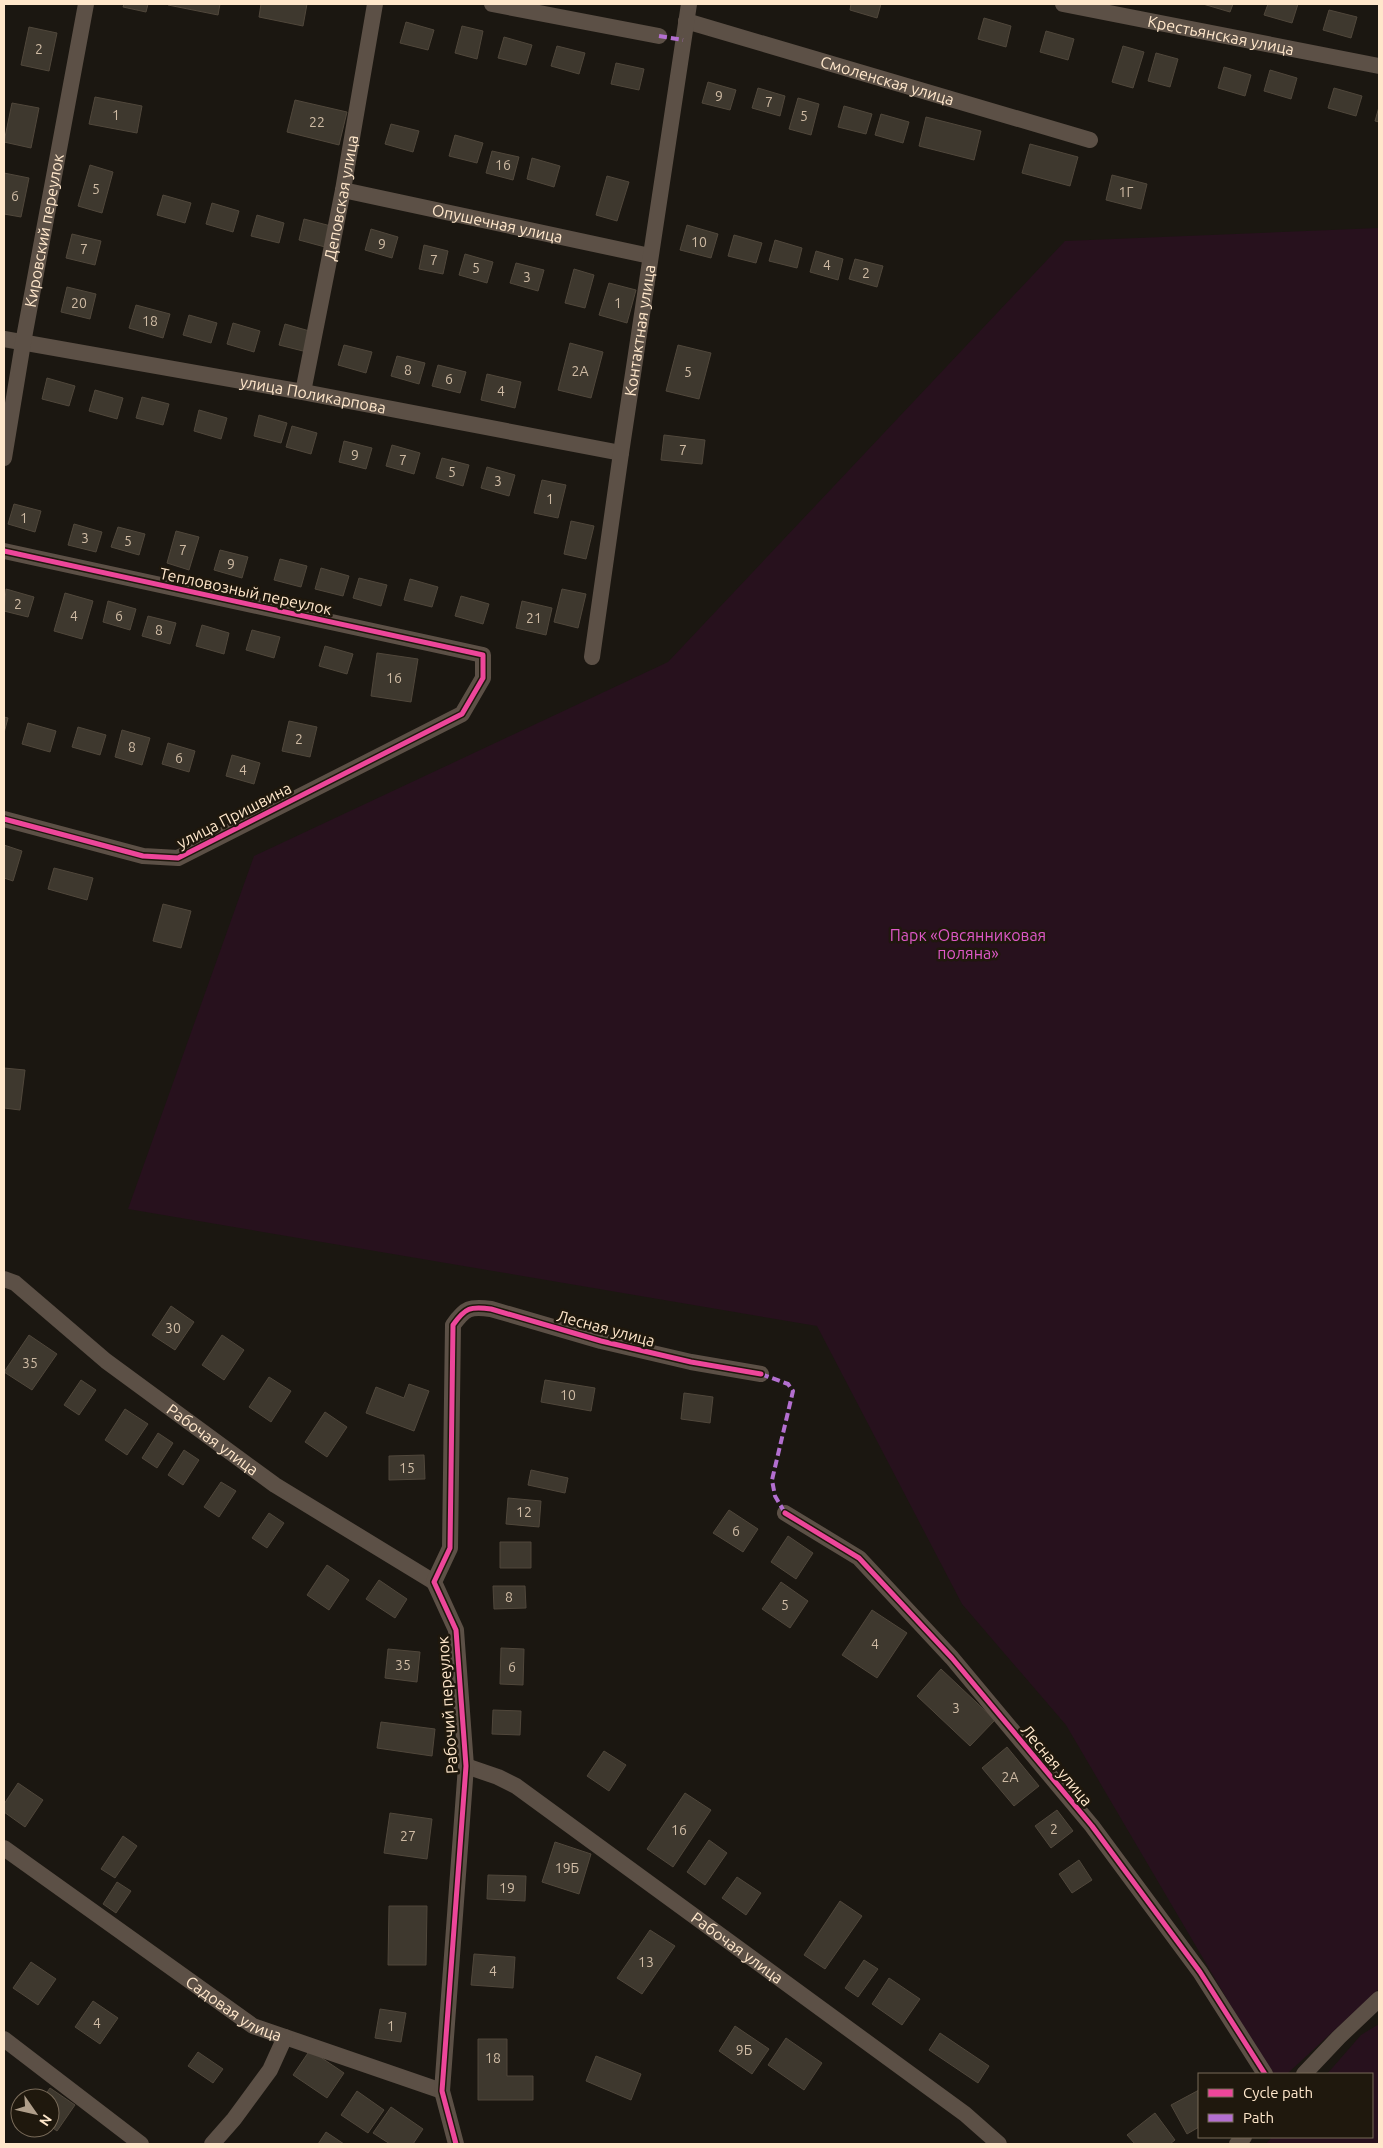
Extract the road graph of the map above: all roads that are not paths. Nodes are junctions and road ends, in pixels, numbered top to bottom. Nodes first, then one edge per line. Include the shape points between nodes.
1 (86, 4) edge
2 (375, 4) edge
3 (492, 4) edge
4 (689, 4) edge
5 (1063, 4) edge
6 (686, 21) junction
7 (659, 36) dead end
8 (1379, 66) edge
9 (1090, 140) dead end
10 (343, 190) junction
11 (650, 256) junction
12 (4, 339) edge
13 (23, 343) junction
14 (303, 392) junction
15 (621, 454) junction
16 (4, 458) edge
17 (4, 551) edge
18 (592, 657) dead end
19 (462, 714) joint
20 (4, 819) edge
21 (4, 1279) edge
22 (761, 1374) dead end
23 (785, 1513) dead end
24 (434, 1582) junction
25 (466, 1766) junction
26 (4, 1848) edge
27 (1379, 1999) edge
28 (285, 2037) junction
29 (4, 2039) edge
30 (1264, 2073) edge
31 (1305, 2073) edge
32 (442, 2090) junction
33 (141, 2144) edge
34 (212, 2144) edge
35 (456, 2144) edge
36 (999, 2144) edge

1 - 13 street, Кировский переулок
2 - 10 street, Деповская улица
3 - 7 street
4 - 6 street, Контактная улица
5 - 8 street, Крестьянская улица
6 - 9 street, Смоленская улица
6 - 11 street, Контактная улица
10 - 11 street, Опушечная улица
10 - 14 street, Деповская улица
11 - 15 street, Контактная улица
12 - 13 street, улица Поликарпова
13 - 14 street, улица Поликарпова
13 - 16 street, Кировский переулок
14 - 15 street, улица Поликарпова
15 - 18 street, Контактная улица
17 - 19 street, Тепловозный переулок via 483,655 483,678
19 - 20 street, улица Пришвина via 178,858 143,856
21 - 24 street, Рабочая улица via 15,1284 106,1361 275,1484
22 - 24 street, Лесная улица via 601,1341 491,1309 476,1307 463,1312 453,1325 450,1548
23 - 30 street, Лесная улица via 859,1558 952,1658 1098,1834 1200,1972
24 - 25 street, Рабочий переулок via 456,1630
25 - 32 street, Рабочий переулок
25 - 36 street, Рабочая улица via 516,1786 965,2114
26 - 28 street, Садовая улица via 253,2026
27 - 31 street
28 - 32 street, Садовая улица
28 - 34 street via 270,2070
29 - 33 street
32 - 35 street

